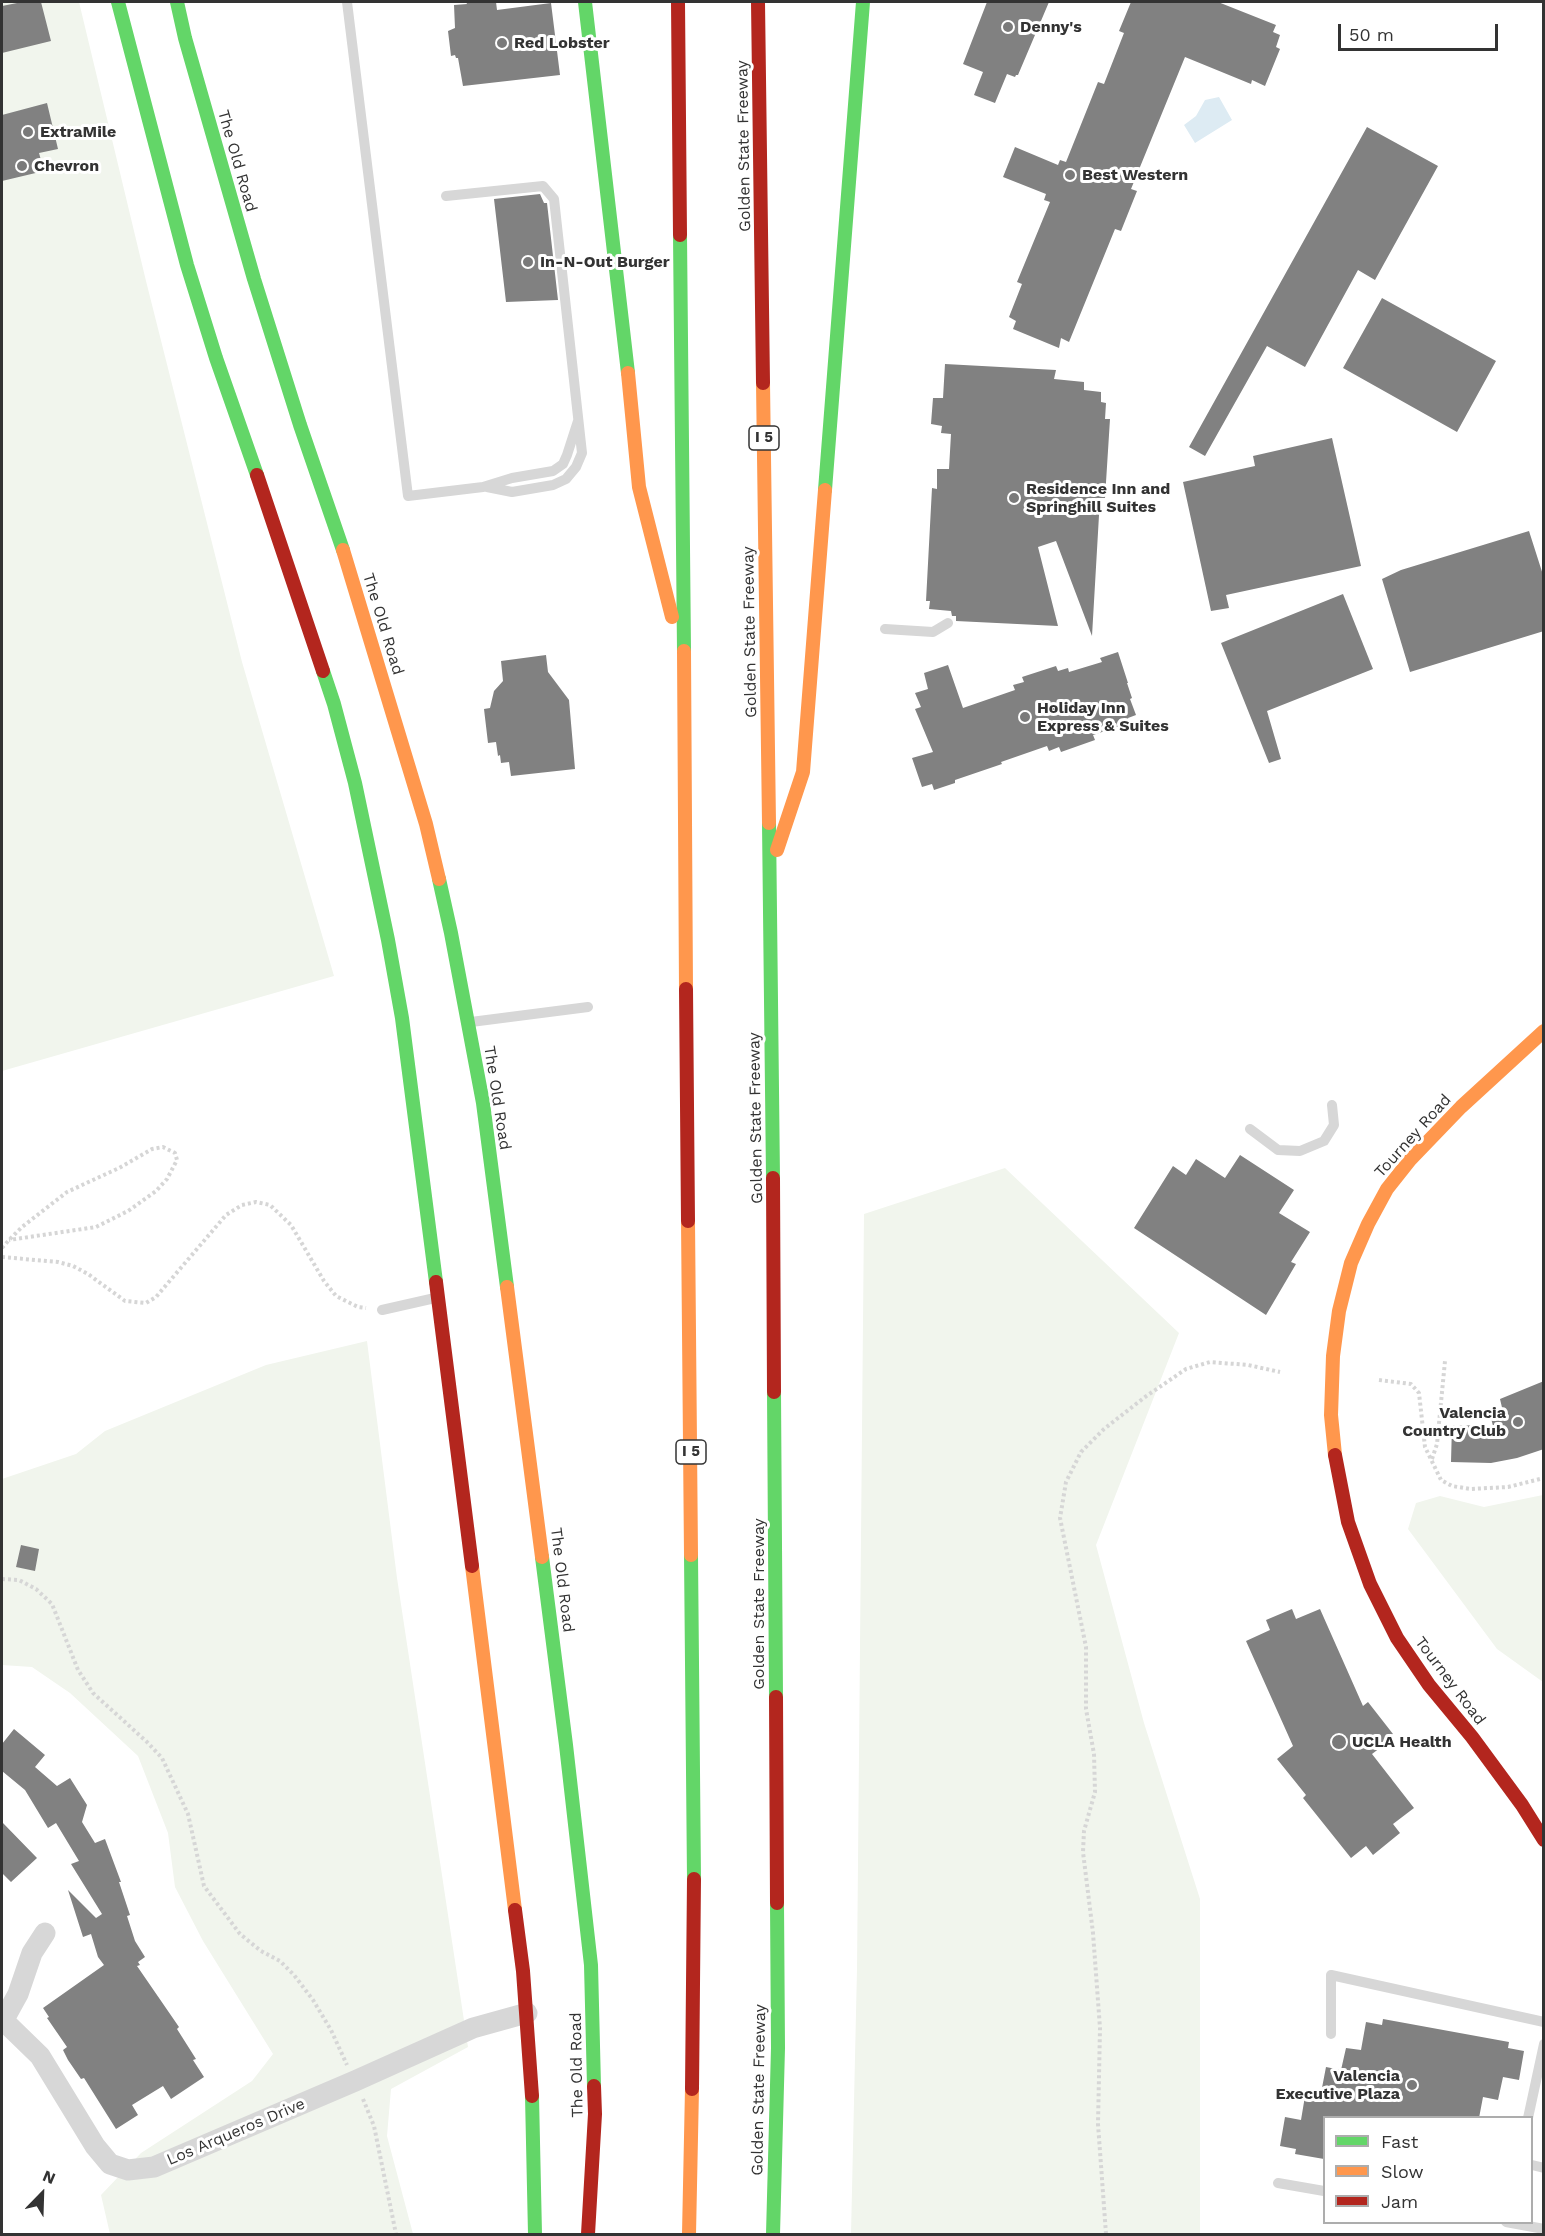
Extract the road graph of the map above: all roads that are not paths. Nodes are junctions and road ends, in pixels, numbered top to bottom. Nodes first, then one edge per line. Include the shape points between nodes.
1 (118, 2) edge
2 (177, 2) edge
3 (347, 2) edge
4 (585, 2) edge
5 (678, 2) edge
6 (758, 2) edge
7 (862, 2) edge
8 (446, 196) dead end
9 (948, 623) dead end
10 (885, 629) dead end
11 (685, 669) junction
12 (769, 874) junction
13 (588, 1007) dead end
14 (468, 1022) junction
15 (1544, 1031) edge
16 (1332, 1105) dead end
17 (1250, 1129) dead end
18 (438, 1297) junction
19 (382, 1310) road end
20 (1544, 1840) edge
21 (45, 1933) dead end
22 (527, 2013) junction
23 (3, 2022) edge
24 (1544, 2022) edge
25 (1331, 2034) dead end
26 (1544, 2044) edge
27 (1528, 2116) edge
28 (1278, 2183) dead end
29 (1323, 2191) edge
30 (1512, 2224) edge
31 (1544, 2229) edge
32 (535, 2235) edge
33 (588, 2235) edge
34 (689, 2235) edge
35 (773, 2235) edge

1 - 18 main road via 213,348 334,704 354,783 402,1018
2 - 14 main road, The Old Road via 254,279 339,537 426,824
3 - 8 lane via 408,496 483,487 512,492 553,485 566,479 582,453 554,200 543,186
4 - 11 main road, I 5 via 639,487
5 - 11 main road, I 5
6 - 12 main road, Golden State Freeway / I 5
7 - 12 main road, I 5 via 802,772
9 - 10 lane via 933,632
11 - 34 main road, I 5 via 694,1872
12 - 35 main road, Golden State Freeway / I 5 via 777,2024
13 - 14 lane
14 - 33 main road, The Old Road via 485,1115 583,1881 591,1965 595,2114
15 - 20 main road, Tourney Road via 1461,1107 1387,1189 1351,1263 1339,1311 1331,1414 1348,1521 1370,1584 1397,1638
16 - 17 lane via 1334,1125 1324,1141 1300,1152 1278,1150
18 - 19 lane
18 - 22 main road
21 - 23 street via 32,1953
22 - 23 street, Los Arqueros Drive via 473,2028 154,2167 128,2170 110,2164 40,2056
22 - 32 main road
24 - 25 lane via 1331,1975
26 - 27 lane
28 - 29 lane
30 - 31 lane

